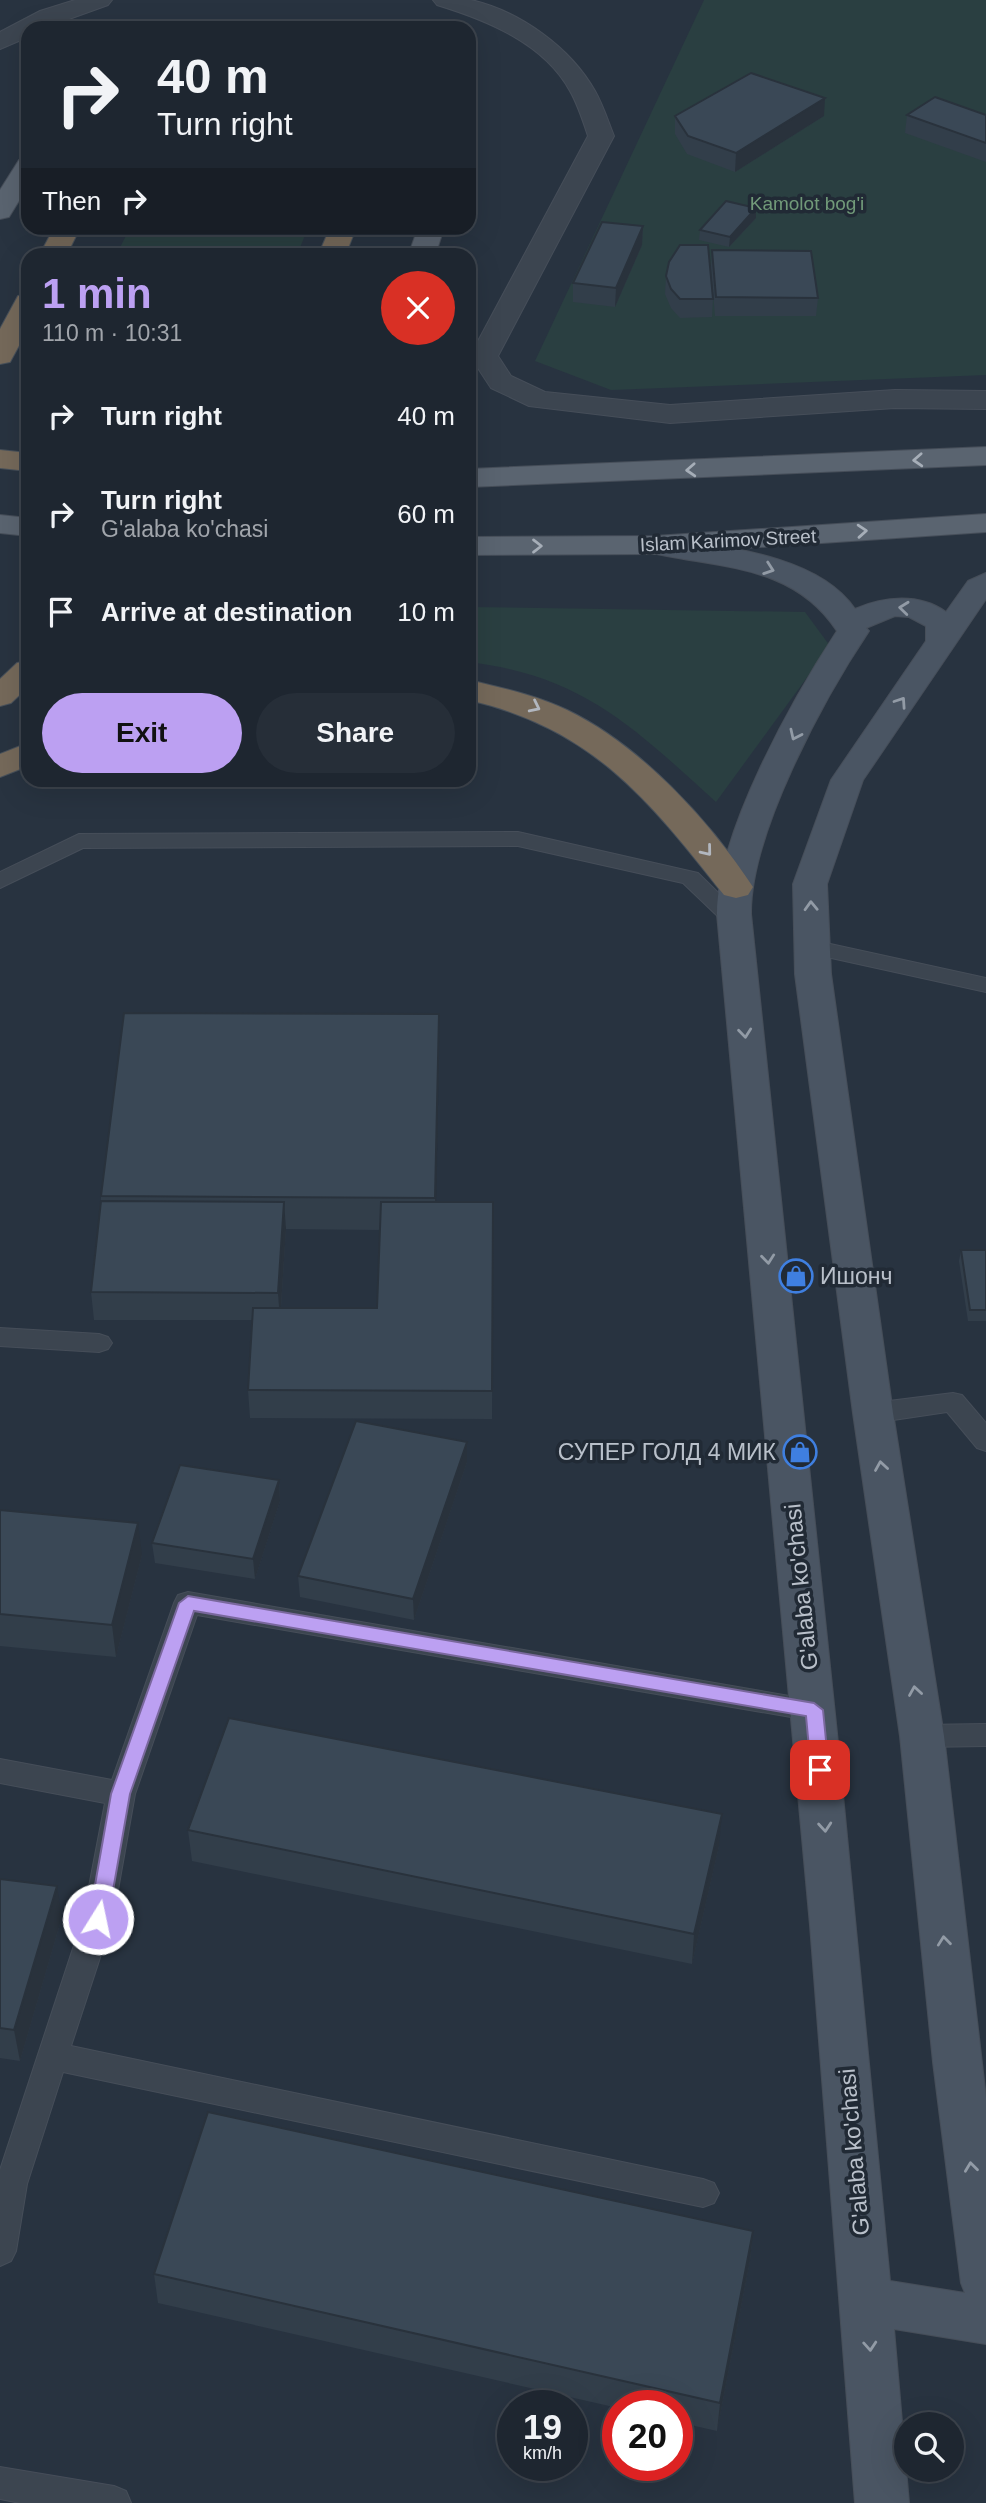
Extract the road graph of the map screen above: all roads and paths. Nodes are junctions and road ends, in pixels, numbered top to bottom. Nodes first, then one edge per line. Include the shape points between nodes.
1 (90, 1) edge
2 (457, 2) edge
3 (39, 21) edge
4 (21, 31) edge
5 (0, 42) edge
6 (21, 176) edge
7 (0, 211) edge
8 (21, 316) edge
9 (0, 356) edge
10 (986, 400) edge
11 (476, 453) edge
12 (986, 456) edge
13 (0, 459) edge
14 (21, 461) edge
15 (568, 475) junction
16 (476, 478) edge
17 (986, 523) edge
18 (0, 524) edge
19 (21, 526) edge
20 (655, 545) junction
21 (476, 546) edge
22 (986, 582) edge
23 (849, 625) junction
24 (942, 641) junction
25 (21, 676) edge
26 (476, 692) edge
27 (0, 696) edge
28 (21, 756) edge
29 (0, 767) edge
30 (0, 881) edge
31 (736, 887) junction
32 (736, 921) junction
33 (813, 961) junction
34 (986, 985) edge
35 (0, 1337) edge
36 (99, 1343) dead end
37 (873, 1413) junction
38 (986, 1441) edge
39 (814, 1710) junction
40 (986, 1735) edge
41 (922, 1736) junction
42 (0, 1771) edge
43 (121, 1794) junction
44 (53, 2056) junction
45 (971, 2069) edge
46 (703, 2193) dead end
47 (2, 2231) edge
48 (986, 2283) edge
49 (866, 2301) junction
50 (986, 2320) edge
51 (0, 2483) edge
52 (114, 2503) edge
53 (882, 2503) edge

1 - 3 street
2 - 10 street via 534,40 561,63 582,89 601,136 484,356 501,382 539,400 670,414 895,399
4 - 5 street
6 - 7 main road
8 - 9 highway
11 - 15 main road
12 -> 15 main road
13 - 14 highway
15 - 16 main road
20 -> 17 main road, Islam Karimov Street
18 - 19 main road
21 -> 20 main road, Islam Karimov Street
20 -> 23 main road via 733,557 775,570 829,599
22 - 24 main road
24 -> 23 main road via 941,623 931,614 909,607 890,606
23 -> 31 main road, G'alaba ko'chasi via 853,631 824,671 769,790
33 -> 24 main road via 810,884 847,780
25 - 27 highway
26 -> 31 highway via 523,702 578,728 631,764
28 - 29 highway
30 - 32 lane via 79,841 518,839 690,878
31 - 32 main road, G'alaba ko'chasi
32 -> 39 main road, G'alaba ko'chasi
33 - 34 lane
33 - 37 main road
35 - 36 lane
37 - 38 lane via 953,1402
41 -> 37 main road
39 - 43 lane via 188,1603
39 -> 49 main road, G'alaba ko'chasi
40 - 41 lane
45 -> 41 main road
42 - 43 lane
43 - 44 lane via 98,1919
44 - 46 lane
44 - 47 lane via 11,2184
48 -> 45 main road
49 - 50 main road
49 -> 53 main road, G'alaba ko'chasi
51 - 52 lane

